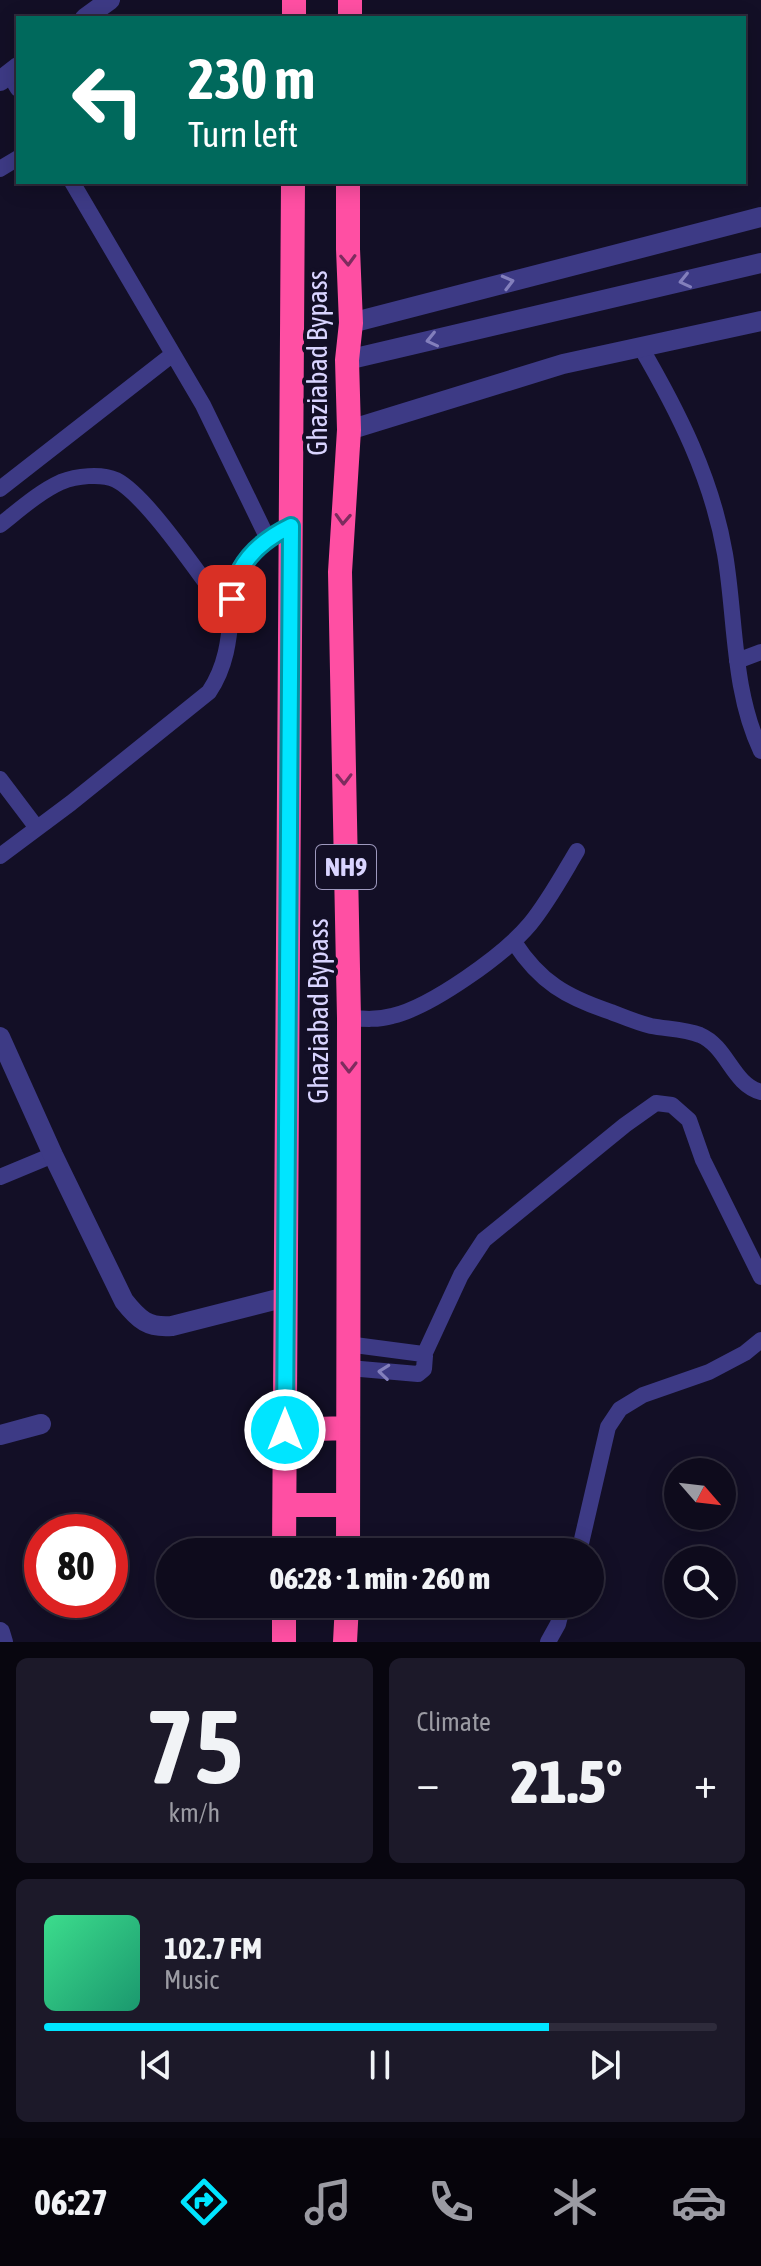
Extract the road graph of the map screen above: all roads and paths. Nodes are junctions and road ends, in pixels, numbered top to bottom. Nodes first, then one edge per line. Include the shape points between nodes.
1 (110, 0) edge
2 (88, 16) edge
3 (73, 184) edge
4 (293, 184) edge
5 (348, 184) edge
6 (761, 217) edge
7 (761, 263) edge
8 (761, 321) edge
9 (351, 323) junction
10 (640, 346) junction
11 (173, 354) junction
12 (347, 360) junction
13 (349, 430) junction
14 (0, 489) edge
15 (0, 525) edge
16 (291, 526) junction
17 (267, 537) junction
18 (231, 617) junction
19 (761, 652) edge
20 (737, 661) junction
21 (761, 751) edge
22 (0, 779) edge
23 (37, 828) junction
24 (577, 851) dead end
25 (0, 856) edge
26 (514, 942) junction
27 (349, 1018) junction
28 (0, 1037) edge
29 (761, 1092) edge
30 (53, 1155) junction
31 (0, 1177) edge
32 (761, 1277) edge
33 (286, 1297) junction
34 (761, 1340) edge
35 (347, 1344) junction
36 (424, 1355) junction
37 (349, 1368) junction
38 (41, 1424) dead end
39 (348, 1428) junction
40 (285, 1430) junction
41 (0, 1435) edge
42 (285, 1505) junction
43 (348, 1505) junction
44 (284, 1538) edge
45 (348, 1538) edge
46 (582, 1538) edge
47 (284, 1618) edge
48 (346, 1618) edge
49 (560, 1618) edge
50 (0, 1632) edge
51 (3, 1642) edge
52 (284, 1642) edge
53 (345, 1642) edge
54 (548, 1642) edge

1 - 2 street
3 - 11 lane
4 - 16 highway, Ghaziabad Bypass / NH9
5 -> 9 highway, Ghaziabad Bypass / NH9
9 -> 6 street
7 -> 12 street
8 - 10 street
9 - 12 highway, Ghaziabad Bypass / NH9
10 - 13 street via 493,384
10 - 20 lane via 675,406 715,502
11 - 14 lane
11 - 17 lane
12 - 13 highway, Ghaziabad Bypass / NH9
13 -> 27 highway, Ghaziabad Bypass / NH9 via 340,572
15 - 18 lane via 63,481 113,478 151,512
16 - 17 lane
16 - 33 highway, Ghaziabad Bypass / NH9
17 - 18 lane via 233,581
18 - 23 lane via 224,666 209,692
19 - 20 lane
20 - 21 lane via 751,730
22 - 23 lane
23 - 25 lane
24 - 26 lane via 545,905
26 - 27 lane via 416,1007 394,1016
26 - 29 lane via 564,994 649,1026 700,1035 726,1057 745,1085
27 -> 35 highway, Ghaziabad Bypass / NH9
28 - 30 street
30 - 31 lane
30 - 33 street via 124,1301 138,1319 154,1327 172,1326
32 - 36 lane via 689,1120 672,1105 656,1103 484,1240 461,1275
33 - 40 highway, Ghaziabad Bypass / NH9
34 - 46 lane via 709,1372 643,1395 620,1409 608,1427
35 - 36 lane
35 - 37 highway, Ghaziabad Bypass / NH9
36 -> 37 lane via 424,1369 418,1374
37 - 39 highway, Ghaziabad Bypass / NH9
38 - 41 street
39 - 40 highway
39 - 43 highway, Ghaziabad Bypass / NH9
40 - 42 highway, Ghaziabad Bypass / NH9
42 - 43 highway
42 - 44 highway, Ghaziabad Bypass / NH9
43 - 45 highway, Ghaziabad Bypass / NH9
47 - 52 highway
48 - 53 highway
49 - 54 lane
50 - 51 street

